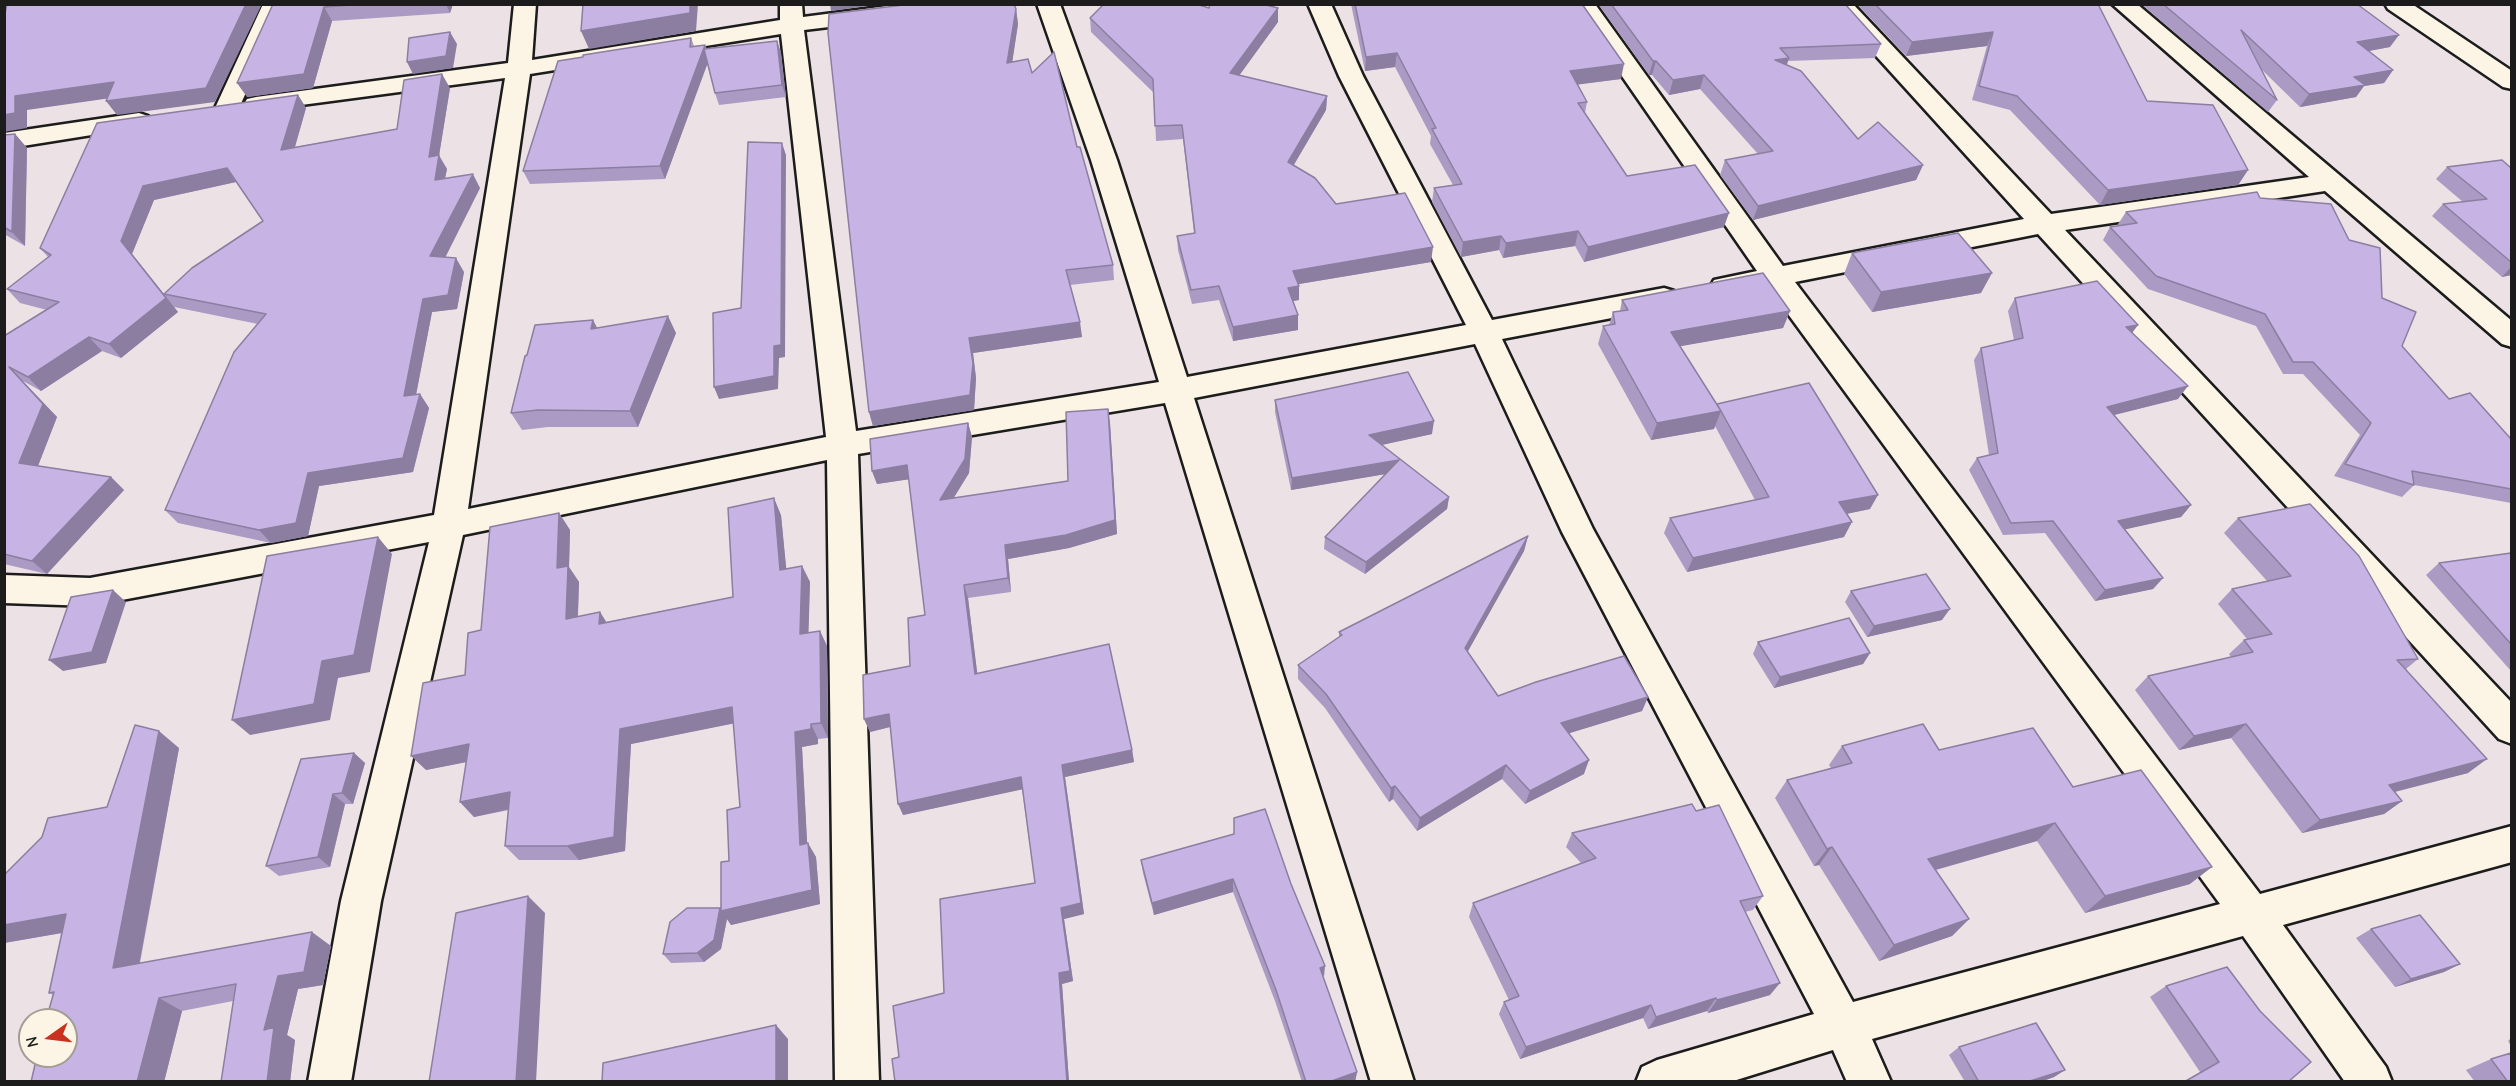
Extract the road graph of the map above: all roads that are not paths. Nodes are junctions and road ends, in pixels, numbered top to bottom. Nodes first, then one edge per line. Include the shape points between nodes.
1 (275, 4) edge
2 (525, 4) edge
3 (963, 4) edge
4 (1048, 4) edge
5 (1318, 4) edge
6 (1583, 4) edge
7 (1840, 4) edge
8 (2123, 4) edge
9 (2396, 4) edge
10 (791, 15) edge
11 (519, 69) junction
12 (2511, 82) edge
13 (157, 118) edge
14 (4, 141) edge
15 (2330, 182) junction
16 (2044, 224) junction
17 (1776, 277) junction
18 (1484, 332) junction
19 (2511, 336) edge
20 (1178, 390) junction
21 (842, 445) junction
22 (449, 525) junction
23 (4, 589) edge
24 (2511, 728) edge
25 (2511, 844) edge
26 (2252, 915) junction
27 (1843, 1026) junction
28 (329, 1082) edge
29 (857, 1082) edge
30 (1393, 1082) edge
31 (1657, 1082) edge
32 (1870, 1082) edge
33 (2371, 1082) edge

1 - 11 street via 216,110
2 - 11 street
3 - 10 street
4 - 20 street via 1104,160
5 - 18 street via 1351,76
6 - 17 street
7 - 16 street
8 - 15 street
9 - 12 street
10 - 11 street
10 - 21 street
11 - 22 street
13 - 14 street
15 - 16 street
15 - 19 street
16 - 17 street
16 - 24 street
17 - 18 street
17 - 26 street
18 - 20 street
18 - 27 street via 1578,532
20 - 21 street
20 - 30 street
21 - 22 street
21 - 29 street
22 - 23 street via 90,592
22 - 28 street via 361,901
25 - 26 street
26 - 27 street
26 - 33 street
27 - 31 street
27 - 32 street

